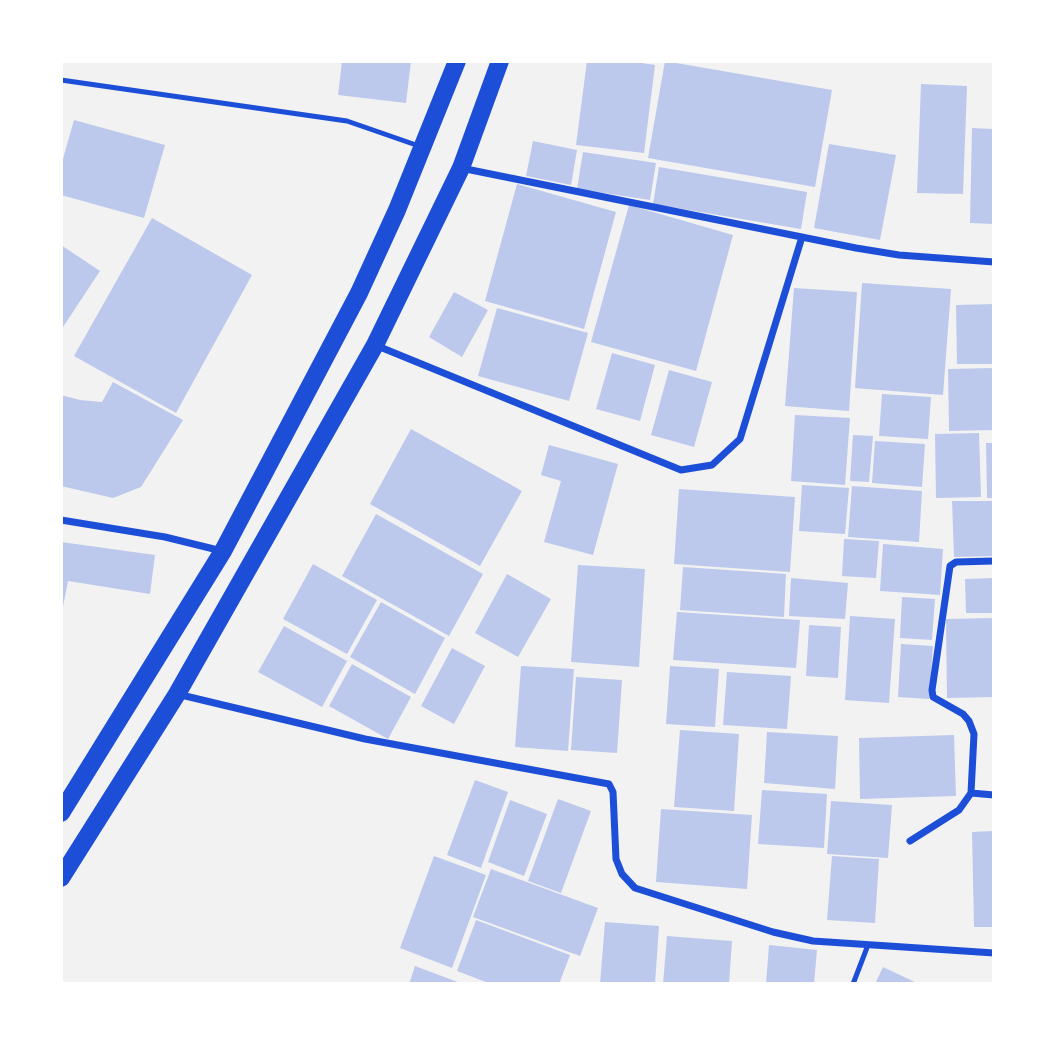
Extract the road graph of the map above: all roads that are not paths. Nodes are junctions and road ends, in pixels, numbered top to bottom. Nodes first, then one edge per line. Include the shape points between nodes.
1 (457, 61) edge
2 (500, 61) edge
3 (61, 80) edge
4 (424, 147) junction
5 (461, 168) junction
6 (802, 237) junction
7 (994, 262) edge
8 (375, 345) junction
9 (61, 520) edge
10 (223, 551) junction
11 (994, 561) edge
12 (177, 694) junction
13 (971, 793) junction
14 (994, 795) edge
15 (61, 813) edge
16 (910, 841) dead end
17 (61, 878) edge
18 (868, 945) junction
19 (994, 953) edge
20 (853, 984) edge

1 - 4 main road
2 - 5 main road
3 - 4 lane via 347,121
4 - 10 main road via 359,293
5 - 6 street
5 - 8 main road
6 - 7 street via 898,255
6 - 8 street via 740,439 712,465 681,470
8 - 12 main road
9 - 10 street
10 - 15 main road
11 - 13 street via 950,566 932,690 933,697 962,713 974,734
12 - 17 main road
12 - 18 street via 365,739 609,784 616,859 635,888 773,932
13 - 14 street
13 - 16 street via 959,810
18 - 19 street
18 - 20 lane

